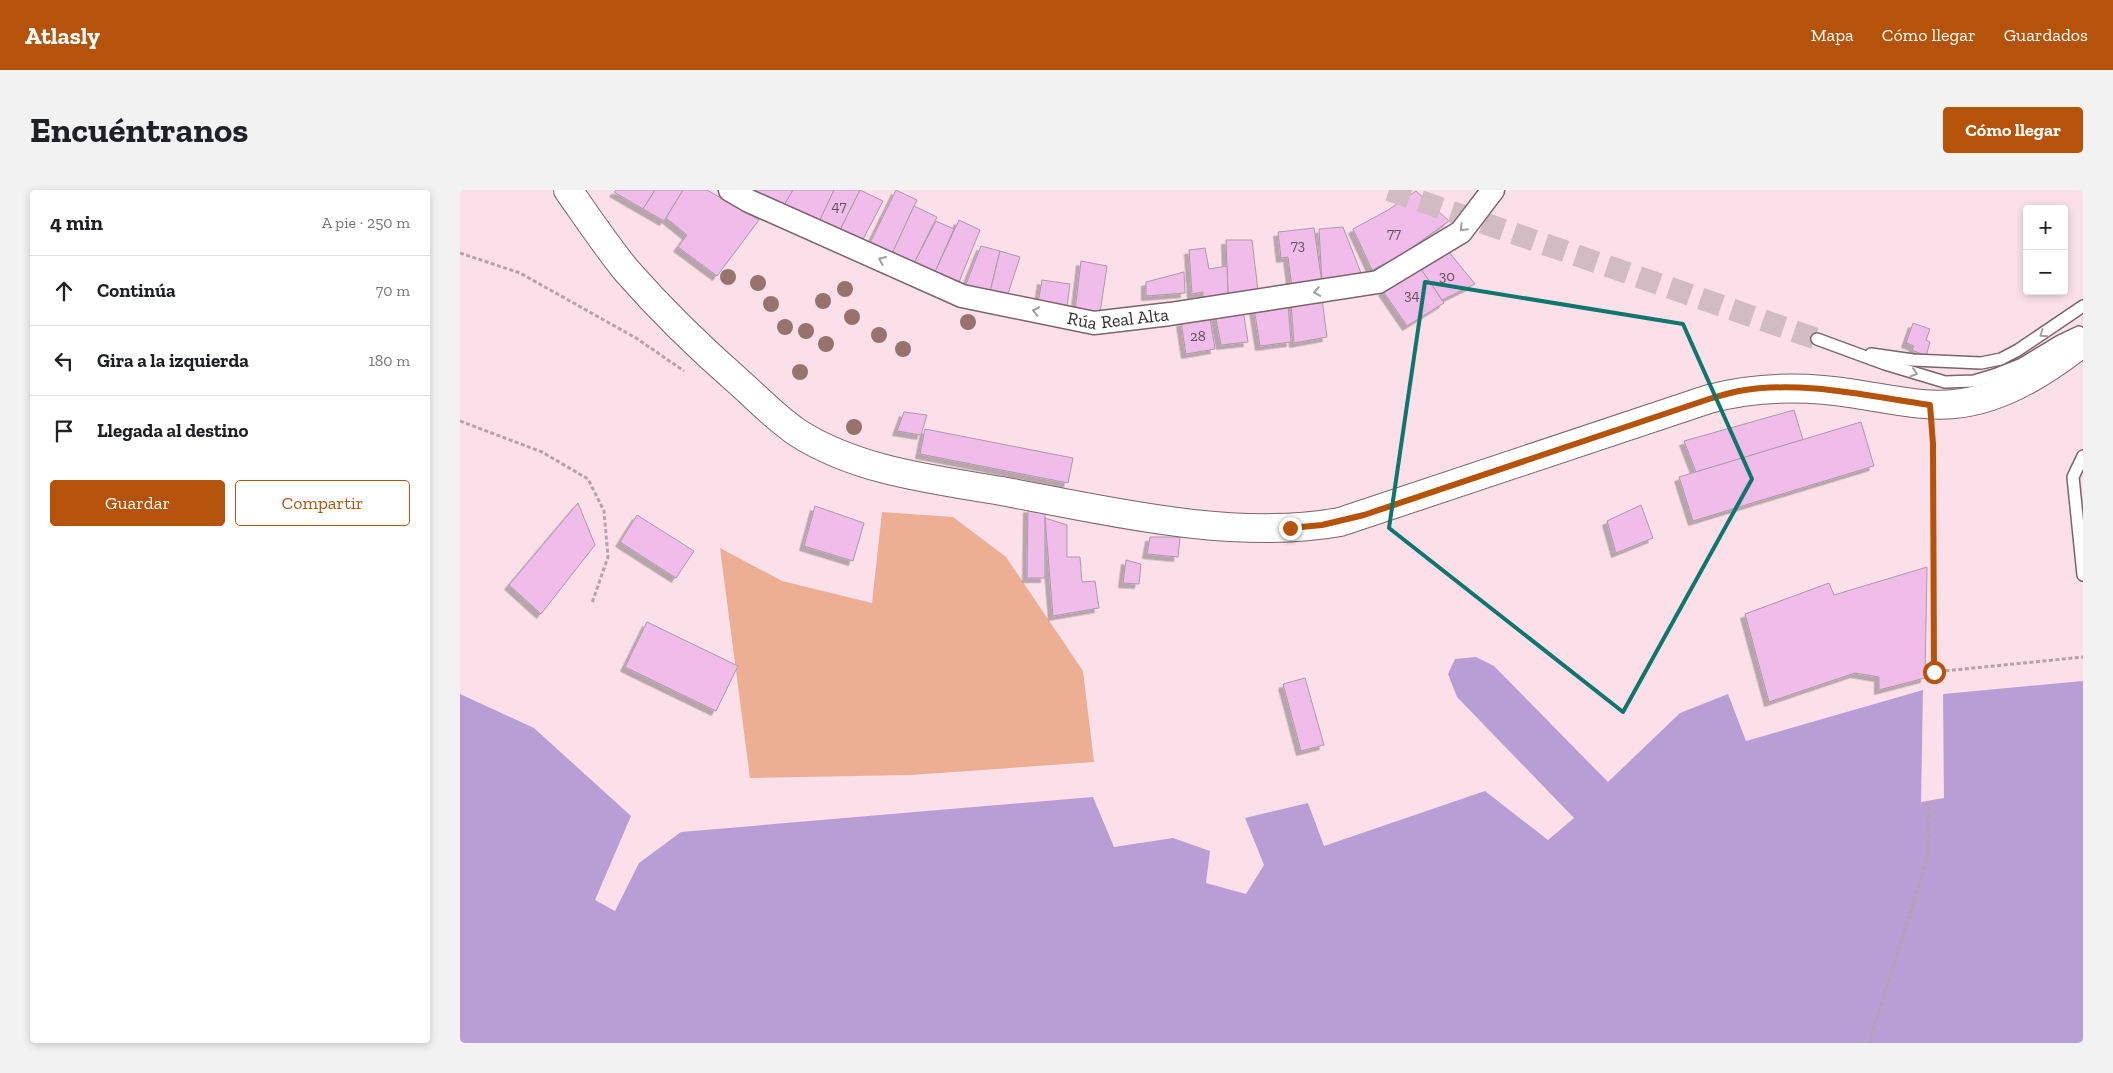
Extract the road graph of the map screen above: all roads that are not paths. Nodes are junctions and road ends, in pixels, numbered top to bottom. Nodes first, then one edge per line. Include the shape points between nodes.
1 (568, 190) edge
2 (730, 190) edge
3 (1493, 190) edge
4 (2083, 306) edge
5 (2083, 330) edge
6 (1817, 339) tunnel mouth
7 (2083, 342) edge
8 (1852, 351) junction
9 (2083, 456) edge
10 (2083, 575) edge

1 - 7 street via 627,270 703,350 780,419 821,446 889,470 1138,516 1205,524 1290,528 1340,522 1738,391 1815,389 1930,405 1976,401 2044,371
3 -> 2 street, Rúa Real Alta via 1462,232 1378,282 1170,314 1094,322 962,296 748,202
4 -> 8 lane via 2018,350 2001,359 1981,363 1913,360
8 -> 5 lane via 1932,379 1974,381 2022,364
6 - 8 lane
9 - 10 lane via 2073,477

